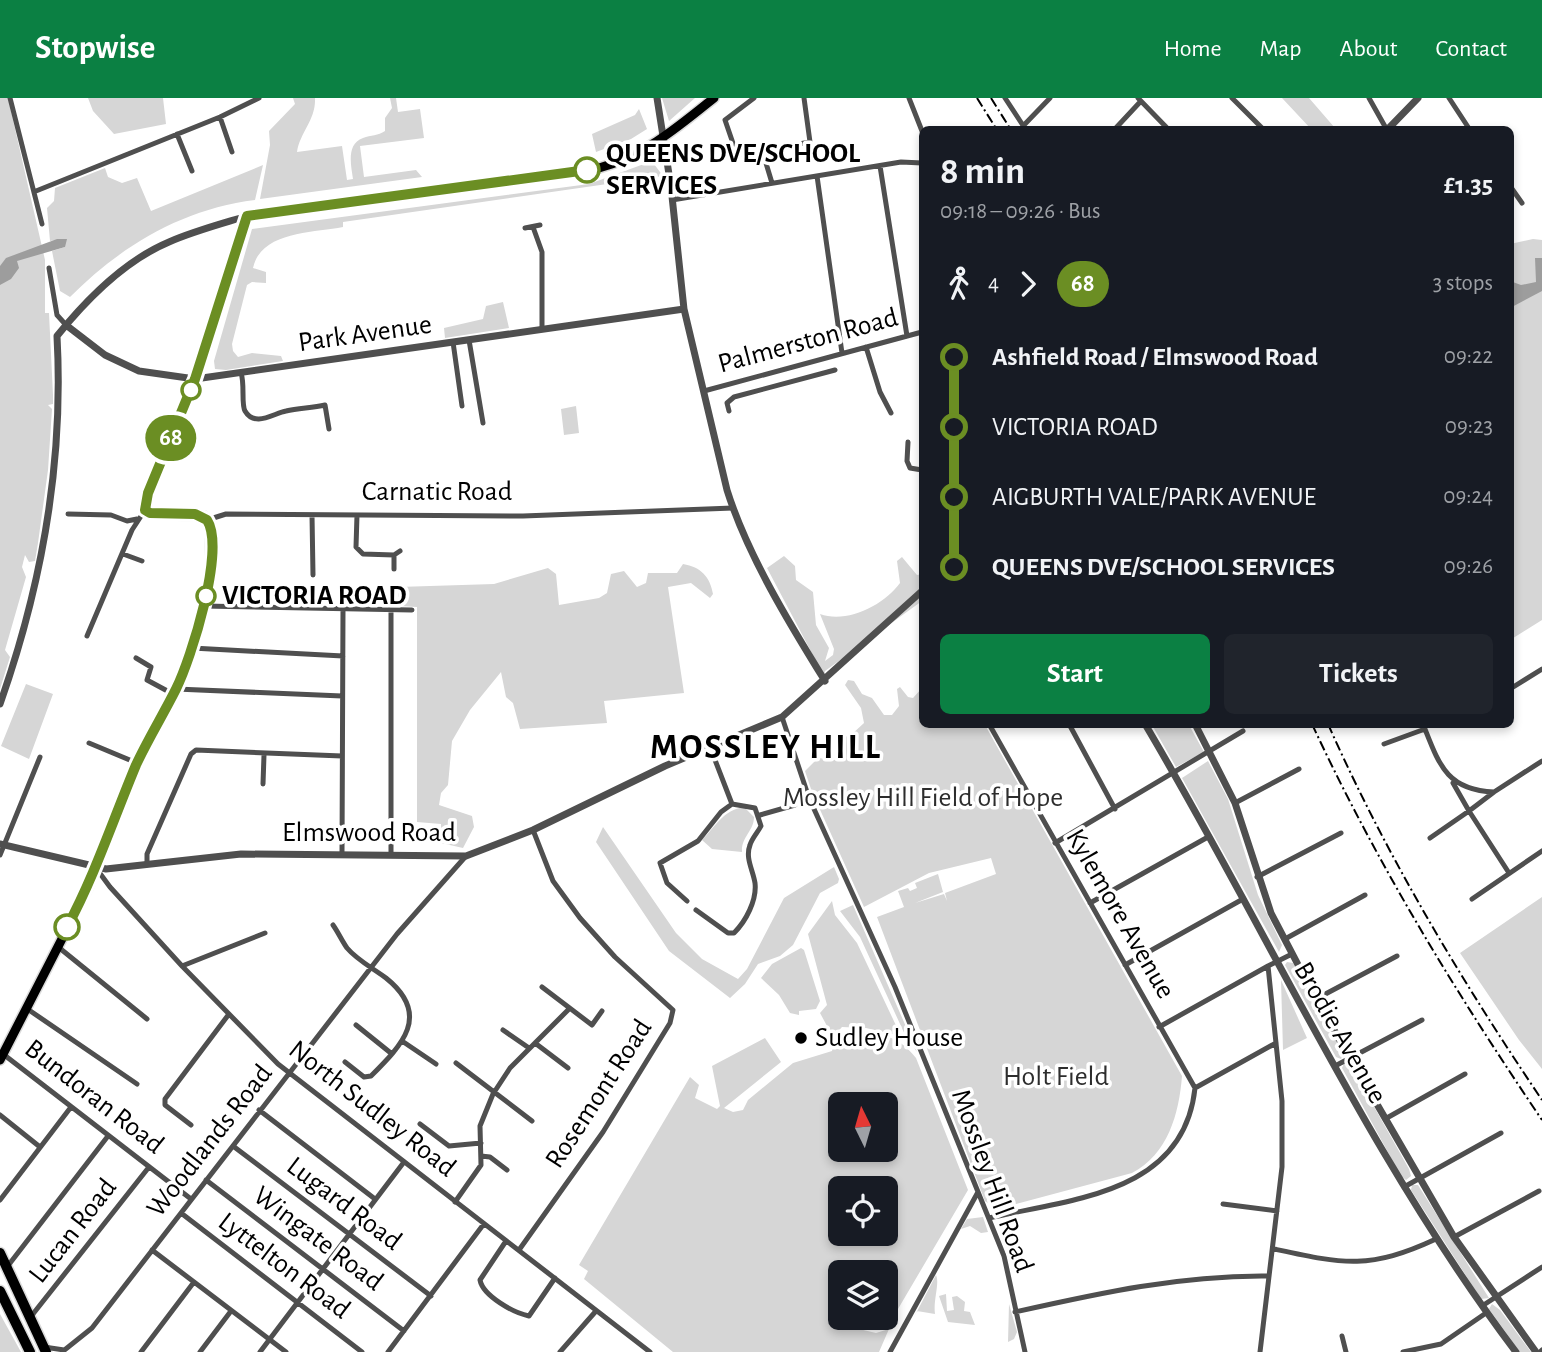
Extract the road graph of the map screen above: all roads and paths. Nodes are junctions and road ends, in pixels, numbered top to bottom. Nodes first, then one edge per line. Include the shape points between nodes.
1 (10, 98) edge
2 (258, 98) edge
3 (657, 98) edge
4 (714, 98) edge
5 (754, 98) edge
6 (804, 98) edge
7 (909, 98) edge
8 (1005, 98) edge
9 (1050, 98) edge
10 (1232, 98) edge
11 (1368, 98) edge
12 (1419, 98) edge
13 (1449, 98) edge
14 (1139, 99) edge
15 (219, 117) junction
16 (920, 126) edge
17 (1024, 126) edge
18 (1026, 126) edge
19 (1117, 126) edge
20 (1165, 126) edge
21 (1260, 126) edge
22 (1385, 126) edge
23 (1391, 126) edge
24 (1468, 126) edge
25 (177, 134) junction
26 (663, 138) junction
27 (762, 150) junction
28 (232, 152) dead end
29 (919, 163) edge
30 (880, 166) junction
31 (192, 171) dead end
32 (817, 176) junction
33 (772, 183) junction
34 (36, 191) junction
35 (1514, 192) edge
36 (672, 200) junction
37 (1522, 203) dead end
38 (247, 216) junction
39 (42, 224) dead end
40 (540, 225) dead end
41 (533, 227) junction
42 (525, 229) dead end
43 (50, 268) dead end
44 (684, 309) junction
45 (66, 325) junction
46 (542, 329) junction
47 (919, 333) edge
48 (907, 336) junction
49 (470, 340) junction
50 (453, 342) junction
51 (866, 347) junction
52 (842, 353) junction
53 (799, 365) junction
54 (835, 370) dead end
55 (241, 373) junction
56 (195, 379) junction
57 (802, 379) junction
58 (729, 383) junction
59 (704, 391) junction
60 (734, 397) junction
61 (462, 406) dead end
62 (729, 411) dead end
63 (891, 413) dead end
64 (484, 424) dead end
65 (329, 429) dead end
66 (908, 442) dead end
67 (919, 470) edge
68 (733, 508) junction
69 (143, 513) junction
70 (68, 514) dead end
71 (312, 515) junction
72 (357, 515) junction
73 (207, 520) junction
74 (400, 551) dead end
75 (123, 554) junction
76 (394, 555) junction
77 (142, 561) dead end
78 (394, 569) dead end
79 (313, 575) dead end
80 (919, 597) edge
81 (203, 606) junction
82 (343, 609) junction
83 (391, 610) junction
84 (412, 610) dead end
85 (87, 636) dead end
86 (192, 648) junction
87 (342, 656) junction
88 (136, 658) dead end
89 (1542, 669) edge
90 (825, 681) junction
91 (1514, 687) edge
92 (174, 691) junction
93 (342, 696) junction
94 (0, 704) edge
95 (782, 717) junction
96 (993, 728) edge
97 (1071, 728) edge
98 (1147, 728) edge
99 (1197, 728) edge
100 (1422, 728) edge
101 (1424, 728) edge
102 (1243, 731) dead end
103 (89, 743) dead end
104 (1384, 744) dead end
105 (710, 747) junction
106 (1211, 752) junction
107 (264, 755) junction
108 (342, 756) junction
109 (40, 757) dead end
110 (1542, 761) edge
111 (137, 764) junction
112 (1299, 769) dead end
113 (1172, 774) junction
114 (1452, 780) junction
115 (263, 784) dead end
116 (1494, 792) junction
117 (1235, 803) junction
118 (732, 804) junction
119 (795, 805) dead end
120 (1115, 808) junction
121 (1469, 811) junction
122 (760, 815) junction
123 (533, 830) junction
124 (1341, 833) dead end
125 (1208, 837) junction
126 (1430, 838) dead end
127 (1055, 843) junction
128 (2, 845) edge
129 (1542, 851) edge
130 (391, 853) junction
131 (342, 854) junction
132 (0, 855) edge
133 (466, 856) junction
134 (147, 864) junction
135 (96, 868) junction
136 (1509, 873) junction
137 (1257, 877) junction
138 (1365, 895) dead end
139 (1472, 898) dead end
140 (1243, 899) junction
141 (687, 901) dead end
142 (1090, 903) junction
143 (696, 910) dead end
144 (333, 925) dead end
145 (265, 933) dead end
146 (1285, 939) junction
147 (57, 946) junction
148 (1292, 954) junction
149 (1397, 956) dead end
150 (1272, 964) junction
151 (1125, 965) junction
152 (182, 966) junction
153 (371, 967) junction
154 (542, 988) dead end
155 (1316, 999) junction
156 (26, 1008) junction
157 (569, 1009) junction
158 (602, 1011) dead end
159 (229, 1014) junction
160 (147, 1020) dead end
161 (1422, 1020) dead end
162 (356, 1025) dead end
163 (1159, 1027) junction
164 (503, 1030) dead end
165 (402, 1041) junction
166 (535, 1043) junction
167 (1276, 1043) junction
168 (529, 1048) junction
169 (391, 1054) junction
170 (2, 1057) edge
171 (1350, 1058) junction
172 (345, 1062) dead end
173 (456, 1063) dead end
174 (436, 1064) dead end
175 (1335, 1066) junction
176 (568, 1068) dead end
177 (289, 1073) junction
178 (1465, 1074) dead end
179 (137, 1084) dead end
180 (1195, 1088) junction
181 (494, 1094) junction
182 (71, 1107) junction
183 (259, 1110) junction
184 (0, 1115) edge
185 (1385, 1119) junction
186 (532, 1121) dead end
187 (420, 1124) dead end
188 (191, 1125) dead end
189 (1501, 1133) dead end
190 (108, 1136) junction
191 (481, 1143) junction
192 (233, 1146) junction
193 (40, 1147) junction
194 (481, 1156) junction
195 (404, 1162) junction
196 (149, 1167) junction
197 (507, 1170) dead end
198 (1419, 1178) junction
199 (206, 1180) junction
200 (1404, 1187) junction
201 (1539, 1191) dead end
202 (978, 1192) junction
203 (191, 1199) junction
204 (375, 1199) junction
205 (0, 1200) edge
206 (454, 1202) junction
207 (1223, 1204) dead end
208 (1277, 1211) junction
209 (181, 1213) junction
210 (989, 1218) junction
211 (483, 1225) junction
212 (349, 1234) junction
213 (1454, 1237) junction
214 (1436, 1239) junction
215 (506, 1241) junction
216 (1274, 1249) junction
217 (152, 1250) junction
218 (519, 1250) junction
219 (0, 1253) edge
220 (6, 1267) junction
221 (1542, 1267) edge
222 (323, 1269) junction
223 (1269, 1276) junction
224 (555, 1278) junction
225 (194, 1282) junction
226 (495, 1286) dead end
227 (0, 1291) edge
228 (489, 1294) junction
229 (431, 1296) junction
230 (1496, 1296) junction
231 (298, 1303) junction
232 (1484, 1309) junction
233 (231, 1311) junction
234 (596, 1311) junction
235 (1015, 1312) junction
236 (29, 1319) junction
237 (404, 1331) junction
238 (1342, 1336) dead end
239 (270, 1340) junction
240 (44, 1349) edge
241 (63, 1351) edge
242 (30, 1352) edge
243 (141, 1352) edge
244 (200, 1352) edge
245 (261, 1352) edge
246 (285, 1352) edge
247 (362, 1352) edge
248 (388, 1352) edge
249 (560, 1352) edge
250 (650, 1352) edge
251 (890, 1352) edge
252 (1025, 1352) edge
253 (1260, 1352) edge
254 (1346, 1352) edge
255 (1403, 1352) edge
256 (1516, 1352) edge
257 (1539, 1352) edge

1 - 34 street
2 - 15 street
3 - 26 street
4 - 26 main road
5 - 27 street via 725,120 737,155
6 - 27 street via 810,142
7 - 16 street
8 - 17 street
9 - 18 street
10 - 21 street
11 - 22 street
12 - 23 street
13 - 24 street
14 - 19 street
14 - 20 street
15 - 25 street
15 - 28 street
25 - 31 street
25 - 34 street
26 - 36 street
26 - 38 main road via 621,162 599,168
27 - 33 street
29 - 30 street
30 - 32 street
30 - 48 street
32 - 33 street
32 - 52 street
33 - 36 street
34 - 39 street
35 - 37 street
36 - 44 street
38 - 45 street via 167,242 132,263
38 - 56 main road
40 - 41 street
41 - 42 street
41 - 46 street via 542,252
43 - 45 street via 57,315
44 - 46 street, Park Avenue
44 - 59 street
45 - 56 street, Park Avenue via 105,355 139,371
45 - 94 street via 57,336 60,412 48,524 39,573
46 - 49 street, Park Avenue
47 - 48 street, Palmerston Road
48 - 51 street, Palmerston Road
49 - 50 street, Park Avenue
49 - 64 street
50 - 55 street, Park Avenue
50 - 61 street
51 - 52 street, Palmerston Road
51 - 63 street
52 - 53 street, Palmerston Road
53 - 57 street
53 - 58 street, Palmerston Road
54 - 57 street
55 - 56 street, Park Avenue
55 - 65 street via 248,414 268,419 285,411 325,405
56 - 69 main road
57 - 60 street
58 - 59 street, Palmerston Road
58 - 60 street
59 - 68 street
60 - 62 street via 727,402
66 - 67 street via 907,461 910,468
68 - 72 street, Carnatic Road
68 - 90 street via 781,606
69 - 70 street via 134,521 111,514
69 - 73 main road, Carnatic Road via 195,514
69 - 75 street
71 - 72 street, Carnatic Road
71 - 73 street, Carnatic Road via 226,514
71 - 79 street
72 - 76 street via 355,547 363,554
73 - 81 main road via 213,546
74 - 76 street
75 - 77 street
75 - 85 street
76 - 78 street
80 - 90 street, Elmswood Road
81 - 82 street
81 - 86 main road
82 - 83 street
82 - 87 street
83 - 84 street
83 - 130 street
86 - 87 street
86 - 92 main road
87 - 93 street
88 - 92 street via 150,667 147,680
89 - 91 street
90 - 95 street, Elmswood Road
92 - 93 street
92 - 111 main road
93 - 108 street
95 - 105 street, Elmswood Road
95 - 202 street, Mossley Hill Road via 809,798 895,988
96 - 127 street, Kylemore Avenue
97 - 120 street
98 - 113 street, Brodie Avenue
99 - 106 street, Brodie Avenue
100 - 104 street
101 - 114 street
102 - 106 street
103 - 111 street
105 - 118 street
105 - 123 street, Elmswood Road
106 - 113 street
106 - 117 street, Brodie Avenue
107 - 108 street
107 - 115 street
107 - 134 street via 196,750 191,754 147,854
108 - 131 street
109 - 128 street
110 - 116 street
111 - 135 main road
112 - 117 street
113 - 120 street
113 - 125 street, Brodie Avenue
114 - 116 street via 1467,789
114 - 121 street
116 - 121 street
117 - 137 street, Brodie Avenue
118 - 122 street via 755,808
118 - 141 street via 698,841 660,863 667,883
119 - 122 street
120 - 127 street
121 - 126 street
121 - 136 street
122 - 143 street via 761,826 748,855 754,899 741,926 728,933
123 - 133 street, Elmswood Road
123 - 218 street, Rosemont Road via 554,881 580,918 673,1010 670,1023 603,1132
124 - 137 street
125 - 140 street, Brodie Avenue
125 - 142 street
127 - 142 street, Kylemore Avenue
128 - 132 street
128 - 135 street, Elmswood Road
129 - 136 street
130 - 131 street, Elmswood Road
130 - 133 street, Elmswood Road
131 - 134 street, Elmswood Road via 241,854
133 - 153 street, Woodlands Road
134 - 135 street, Elmswood Road
135 - 147 main road
135 - 152 street, North Sudley Road
136 - 139 street
137 - 146 street, Brodie Avenue
138 - 146 street
140 - 150 street, Brodie Avenue
140 - 151 street
142 - 151 street, Kylemore Avenue
144 - 153 street via 348,950
145 - 152 street
146 - 148 street, Brodie Avenue
147 - 156 main road
147 - 160 street
148 - 150 street
148 - 155 street, Brodie Avenue
149 - 155 street
150 - 163 street
150 - 167 street
150 - 175 street, Brodie Avenue
151 - 163 street, Kylemore Avenue
152 - 159 street, North Sudley Road
153 - 165 street via 390,981 409,1006 410,1026
153 - 177 street, Woodlands Road
154 - 157 street
155 - 171 street, Brodie Avenue
156 - 170 main road
156 - 179 street
157 - 158 street via 592,1025
157 - 166 street
159 - 177 street, North Sudley Road
159 - 188 street via 165,1099 165,1105
161 - 171 street
162 - 169 street
163 - 180 street, Kylemore Avenue
164 - 168 street
165 - 169 street
165 - 174 street
166 - 168 street
166 - 176 street
167 - 180 street
167 - 208 street via 1282,1101
168 - 181 street
169 - 172 street via 371,1076 365,1077
170 - 182 street, Bundoran Road
171 - 175 street
171 - 185 street, Brodie Avenue
173 - 181 street
175 - 200 street, Brodie Avenue
177 - 183 street, Woodlands Road
177 - 195 street, North Sudley Road
178 - 185 street
180 - 210 street via 1179,1137 1163,1159 1134,1181 1113,1190
181 - 186 street
181 - 191 street via 482,1117
182 - 190 street, Bundoran Road
182 - 193 street
183 - 192 street, Woodlands Road
183 - 204 street
184 - 193 street
185 - 198 street, Brodie Avenue
187 - 191 street via 449,1146
189 - 198 street
190 - 196 street, Bundoran Road
190 - 220 street
191 - 194 street
192 - 199 street, Woodlands Road
192 - 212 street, Lugard Road
193 - 205 street
194 - 197 street
194 - 206 street via 478,1172
195 - 204 street
195 - 206 street, North Sudley Road
196 - 203 street, Bundoran Road
196 - 236 street, Lucan Road
198 - 200 street
198 - 213 street, Brodie Avenue
199 - 203 street, Woodlands Road
199 - 222 street, Wingate Road
200 - 214 street, Brodie Avenue
201 - 213 street
202 - 210 street, Mossley Hill Road
202 - 251 street
203 - 209 street, Woodlands Road
204 - 212 street
206 - 211 street, North Sudley Road
207 - 208 street
208 - 216 street
209 - 217 street, Woodlands Road
209 - 231 street, Lyttelton Road
210 - 235 street, Mossley Hill Road via 1004,1256
211 - 215 street, North Sudley Road
211 - 229 street
212 - 222 street
212 - 229 street, Lugard Road
213 - 230 street, Brodie Avenue
214 - 216 street via 1398,1257 1358,1263
214 - 232 street, Brodie Avenue
215 - 218 street, North Sudley Road
215 - 228 street via 480,1280
216 - 223 street
217 - 225 street
217 - 241 street, Woodlands Road via 92,1328
218 - 224 street, North Sudley Road
219 - 220 highway
220 - 236 highway
221 - 230 street
222 - 231 street
222 - 237 street, Wingate Road
223 - 235 street via 1208,1276 1138,1284
223 - 253 street
224 - 228 street via 529,1315
224 - 234 street, North Sudley Road
225 - 233 street
225 - 243 street
226 - 228 street
227 - 242 highway
229 - 237 street
230 - 232 street
230 - 257 street, Brodie Avenue
231 - 239 street
231 - 247 street, Lyttelton Road
232 - 255 street via 1441,1344
232 - 256 street, Brodie Avenue
233 - 239 street
233 - 244 street
234 - 249 street
234 - 250 street, North Sudley Road
235 - 252 street, Mossley Hill Road
236 - 240 highway
237 - 248 street
238 - 254 street
239 - 245 street
239 - 246 street
240 - 241 street, Woodlands Road

